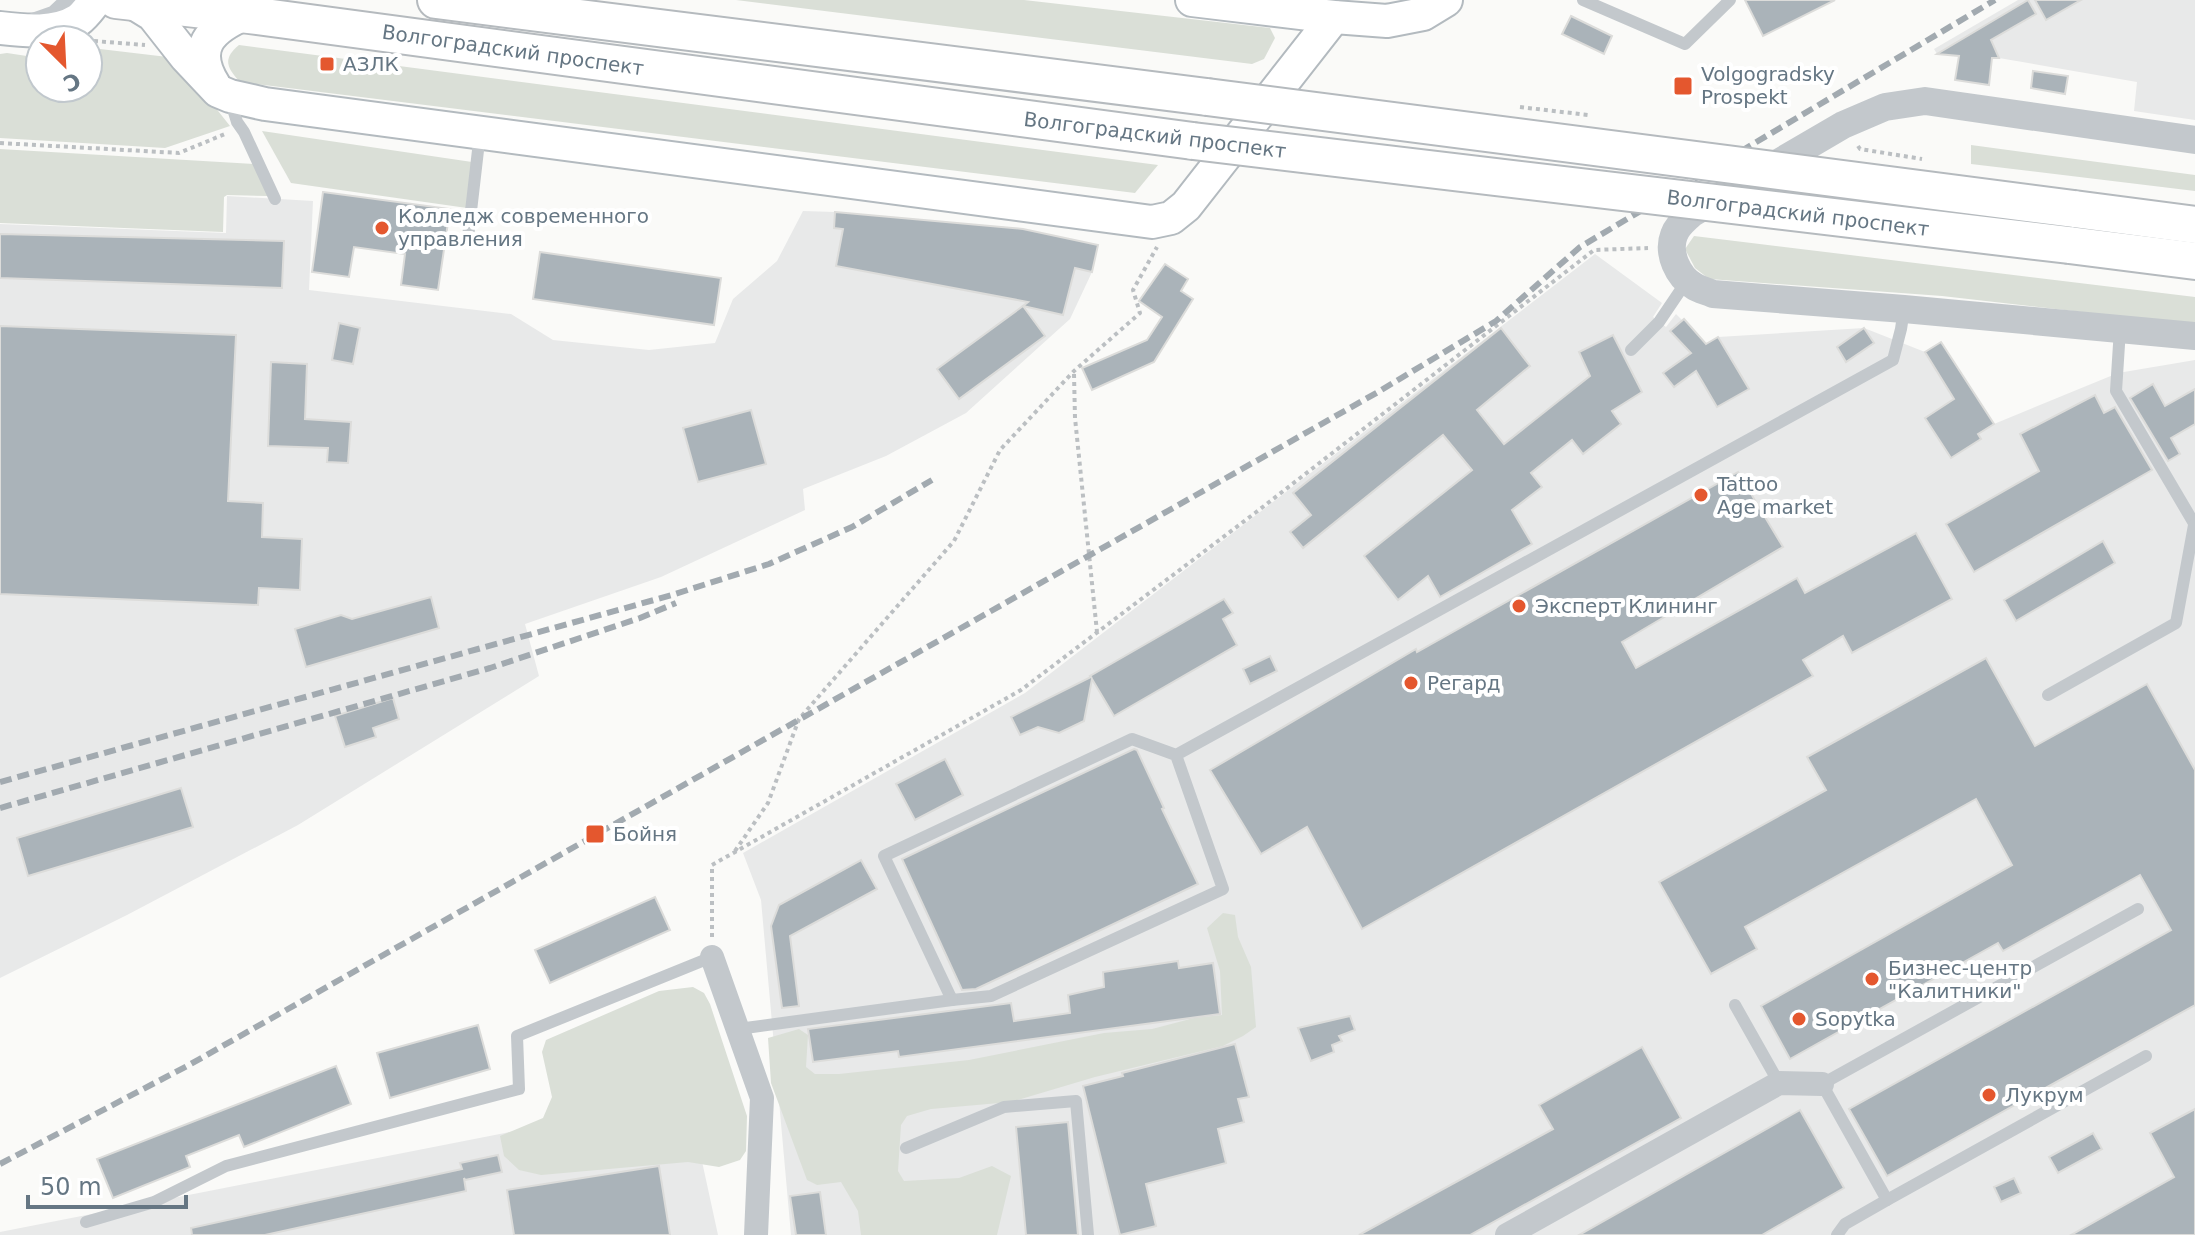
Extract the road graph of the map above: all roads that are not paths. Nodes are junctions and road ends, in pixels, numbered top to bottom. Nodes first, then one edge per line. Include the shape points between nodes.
1 (74, 0) edge
2 (96, 0) edge
3 (436, 0) edge
4 (1192, 0) edge
5 (1446, 0) edge
6 (1583, 0) edge
7 (1730, 0) edge
8 (124, 1) edge
9 (244, 14) junction
10 (1343, 15) junction
11 (9, 29) edge
12 (228, 103) junction
13 (480, 133) junction
14 (2195, 140) edge
15 (275, 199) dead end
16 (2195, 225) edge
17 (468, 237) dead end
18 (2195, 261) edge
19 (1687, 281) junction
20 (1904, 309) junction
21 (2120, 329) junction
22 (2195, 336) edge
23 (1631, 350) dead end
24 (2195, 525) edge
25 (2048, 695) dead end
26 (1176, 755) junction
27 (2138, 909) dead end
28 (712, 957) joint
29 (952, 1000) junction
30 (1735, 1005) dead end
31 (738, 1029) junction
32 (2146, 1056) dead end
33 (1779, 1083) junction
34 (1822, 1084) junction
35 (906, 1148) dead end
36 (1887, 1200) junction
37 (86, 1222) dead end
38 (756, 1235) edge
39 (1088, 1235) edge
40 (1507, 1235) edge
41 (1837, 1235) edge

1 - 11 street via 56,17
2 - 11 main road via 79,19 54,29
3 - 16 main road, Волгоградский проспект, bridge
4 - 10 main road
5 - 10 main road via 1405,19
6 - 7 lane via 1685,44
8 - 9 main road, Волгоградский проспект
8 - 12 main road via 153,15
9 - 12 main road via 216,29 204,54 205,66
9 - 18 main road, Волгоградский проспект, bridge via 1193,141
10 - 13 main road via 1186,206 1162,221
12 - 13 main road
12 - 15 lane
13 - 17 lane
14 - 19 street via 1925,101 1885,107 1843,125 1691,214 1673,236 1672,250
19 - 20 street via 1713,294
19 - 23 lane via 1659,322
20 - 21 street
20 - 26 lane via 1893,360
21 - 22 street
21 - 24 lane via 2116,391
24 - 25 lane via 2176,623
26 - 29 lane via 1223,889 991,996
26 - 29 lane via 1132,739 884,856
27 - 34 lane
28 - 31 street
28 - 37 lane via 517,1036 519,1089 226,1166 154,1202
29 - 31 lane
30 - 33 lane
31 - 38 street via 762,1098
32 - 36 lane
33 - 34 street
33 - 40 street
34 - 36 lane
35 - 39 lane via 1004,1107 1076,1101
36 - 41 lane via 1845,1224

